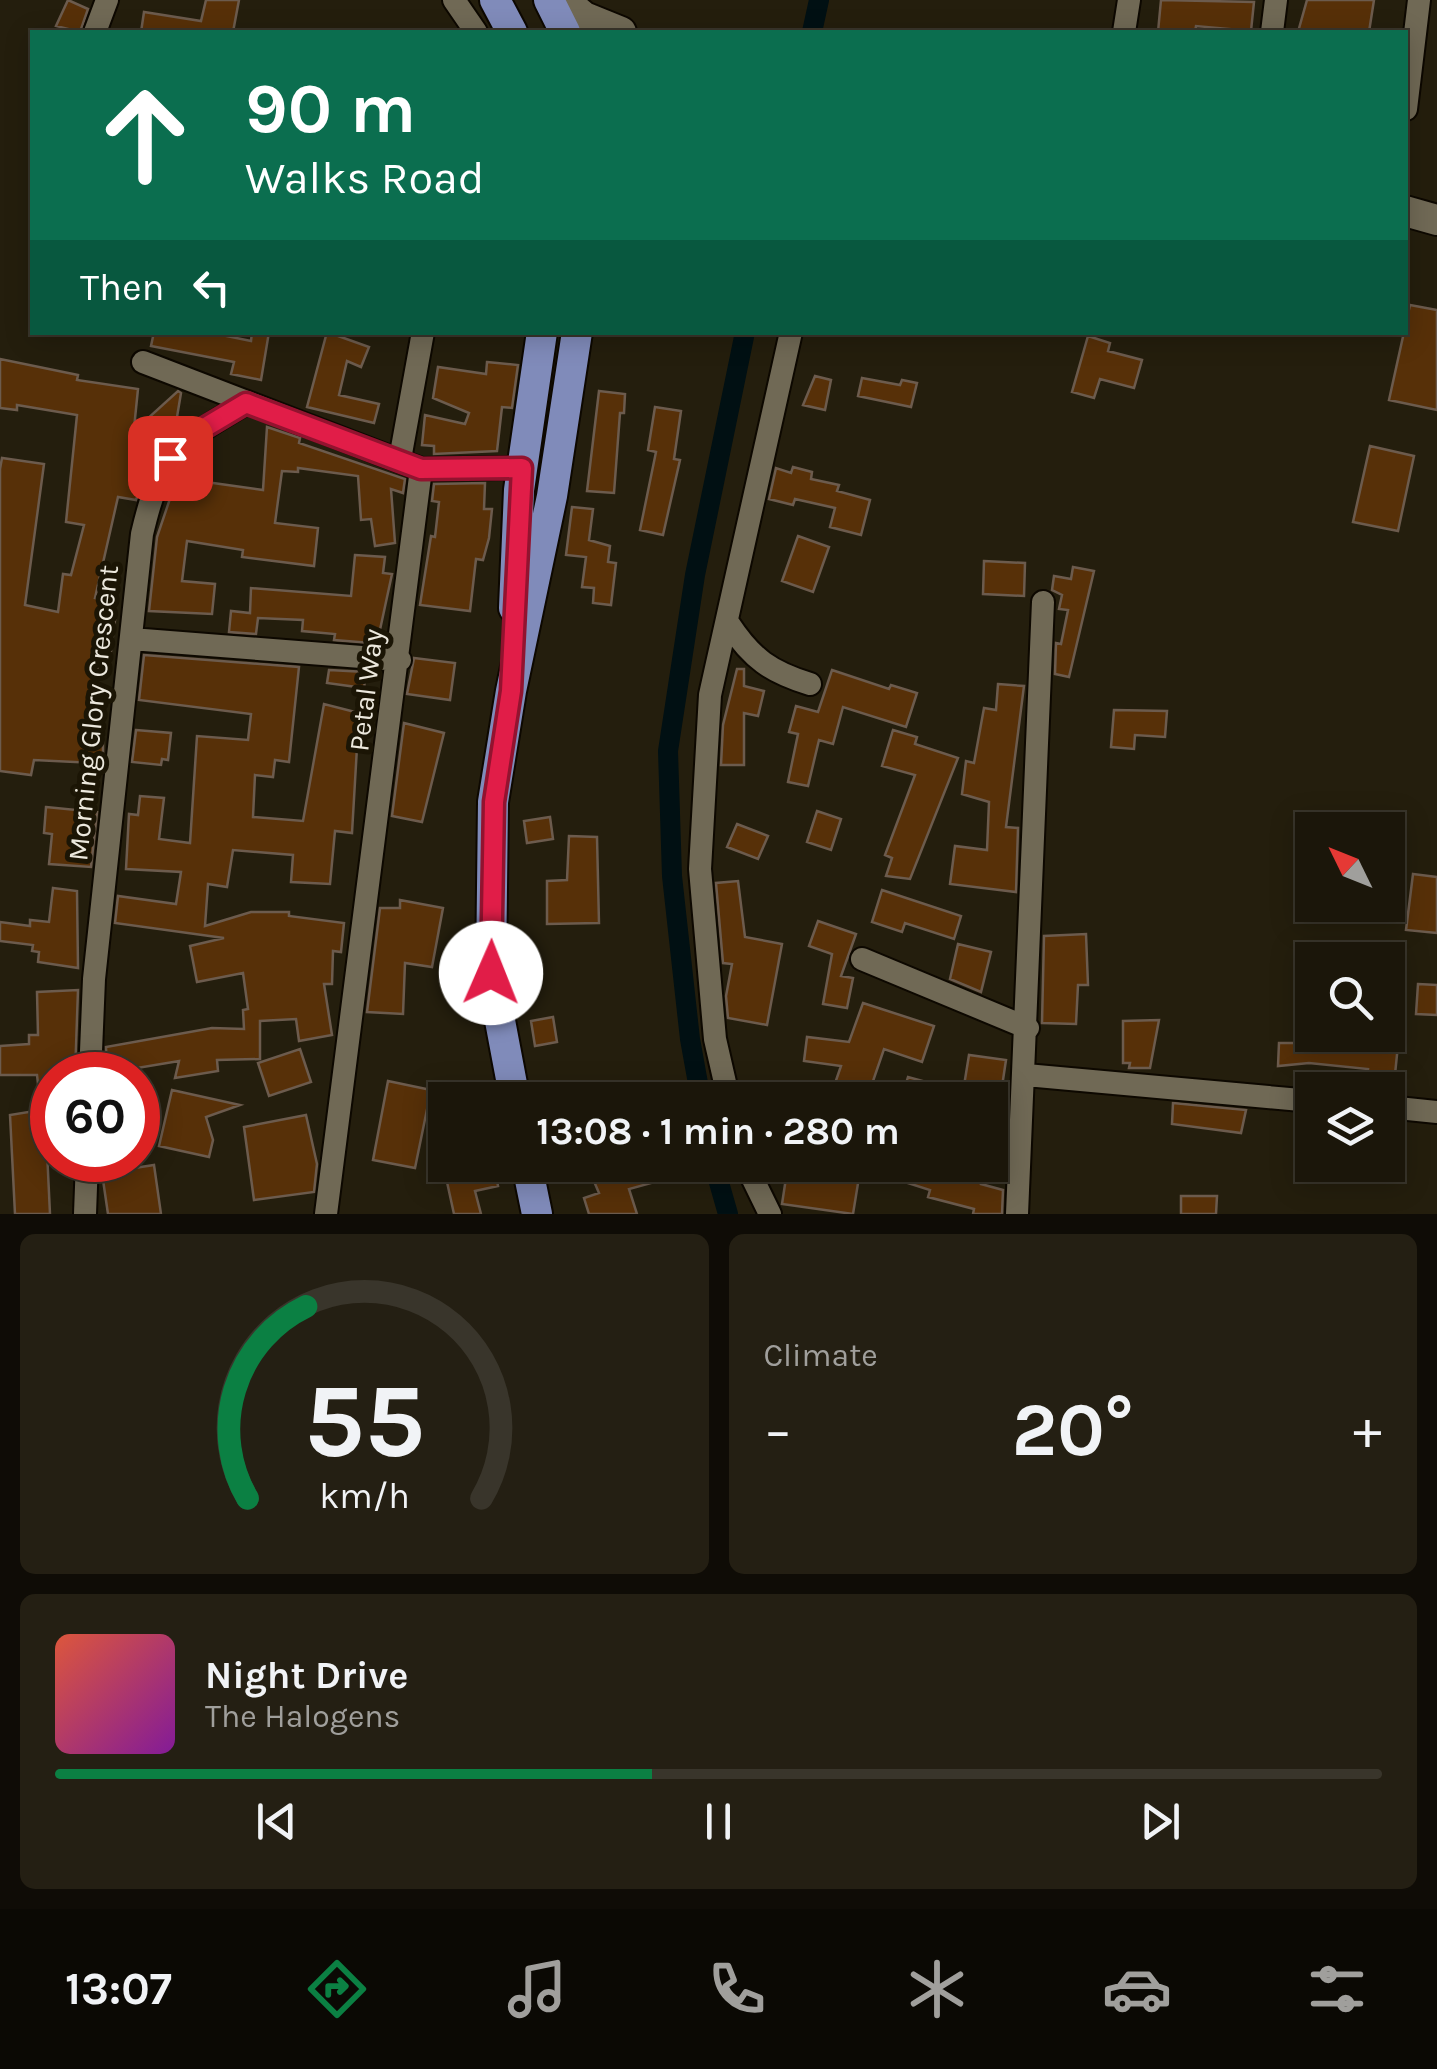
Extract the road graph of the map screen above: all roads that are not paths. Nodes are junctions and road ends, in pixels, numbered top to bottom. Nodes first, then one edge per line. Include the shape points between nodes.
1 (107, 0) edge
2 (454, 0) edge
3 (549, 0) edge
4 (564, 0) edge
5 (1128, 0) edge
6 (1276, 0) edge
7 (1420, 0) edge
8 (96, 30) edge
9 (475, 30) edge
10 (564, 30) edge
11 (615, 30) edge
12 (1124, 30) edge
13 (1272, 30) edge
14 (1408, 93) edge
15 (1408, 212) edge
16 (1437, 220) edge
17 (423, 335) edge
18 (542, 335) edge
19 (577, 335) edge
20 (789, 335) edge
21 (143, 362) dead end
22 (246, 403) junction
23 (411, 464) junction
24 (522, 468) junction
25 (1043, 602) dead end
26 (729, 624) junction
27 (131, 639) junction
28 (400, 660) junction
29 (810, 684) dead end
30 (511, 691) junction
31 (862, 959) dead end
32 (1028, 1028) junction
33 (91, 1052) edge
34 (1026, 1076) junction
35 (511, 1082) edge
36 (725, 1082) edge
37 (1295, 1100) edge
38 (1405, 1109) edge
39 (1437, 1112) edge
40 (86, 1182) edge
41 (530, 1182) edge
42 (754, 1182) edge
43 (85, 1214) edge
44 (326, 1214) edge
45 (537, 1214) edge
46 (770, 1214) edge
47 (1017, 1214) edge

1 - 8 street
2 - 9 street
3 - 10 main road
4 - 11 main road
5 - 12 street
6 - 13 street
7 - 14 street
15 - 16 main road
17 - 23 street, Petal Way
18 - 24 main road
19 - 30 main road via 552,496
20 - 26 street
21 - 22 street
22 - 23 street
22 - 27 street, Morning Glory Crescent via 189,437 154,485
23 - 24 street
23 - 28 street, Petal Way
24 - 30 main road
25 - 32 street
26 - 29 street via 748,654 772,672
26 - 36 street via 710,695 700,869
27 - 28 street
27 - 33 street, Morning Glory Crescent
28 - 44 street, Petal Way
30 - 35 main road via 494,802 491,973
31 - 32 street
32 - 34 street
34 - 37 street
34 - 47 street
38 - 39 street
40 - 43 street
41 - 45 main road
42 - 46 street

